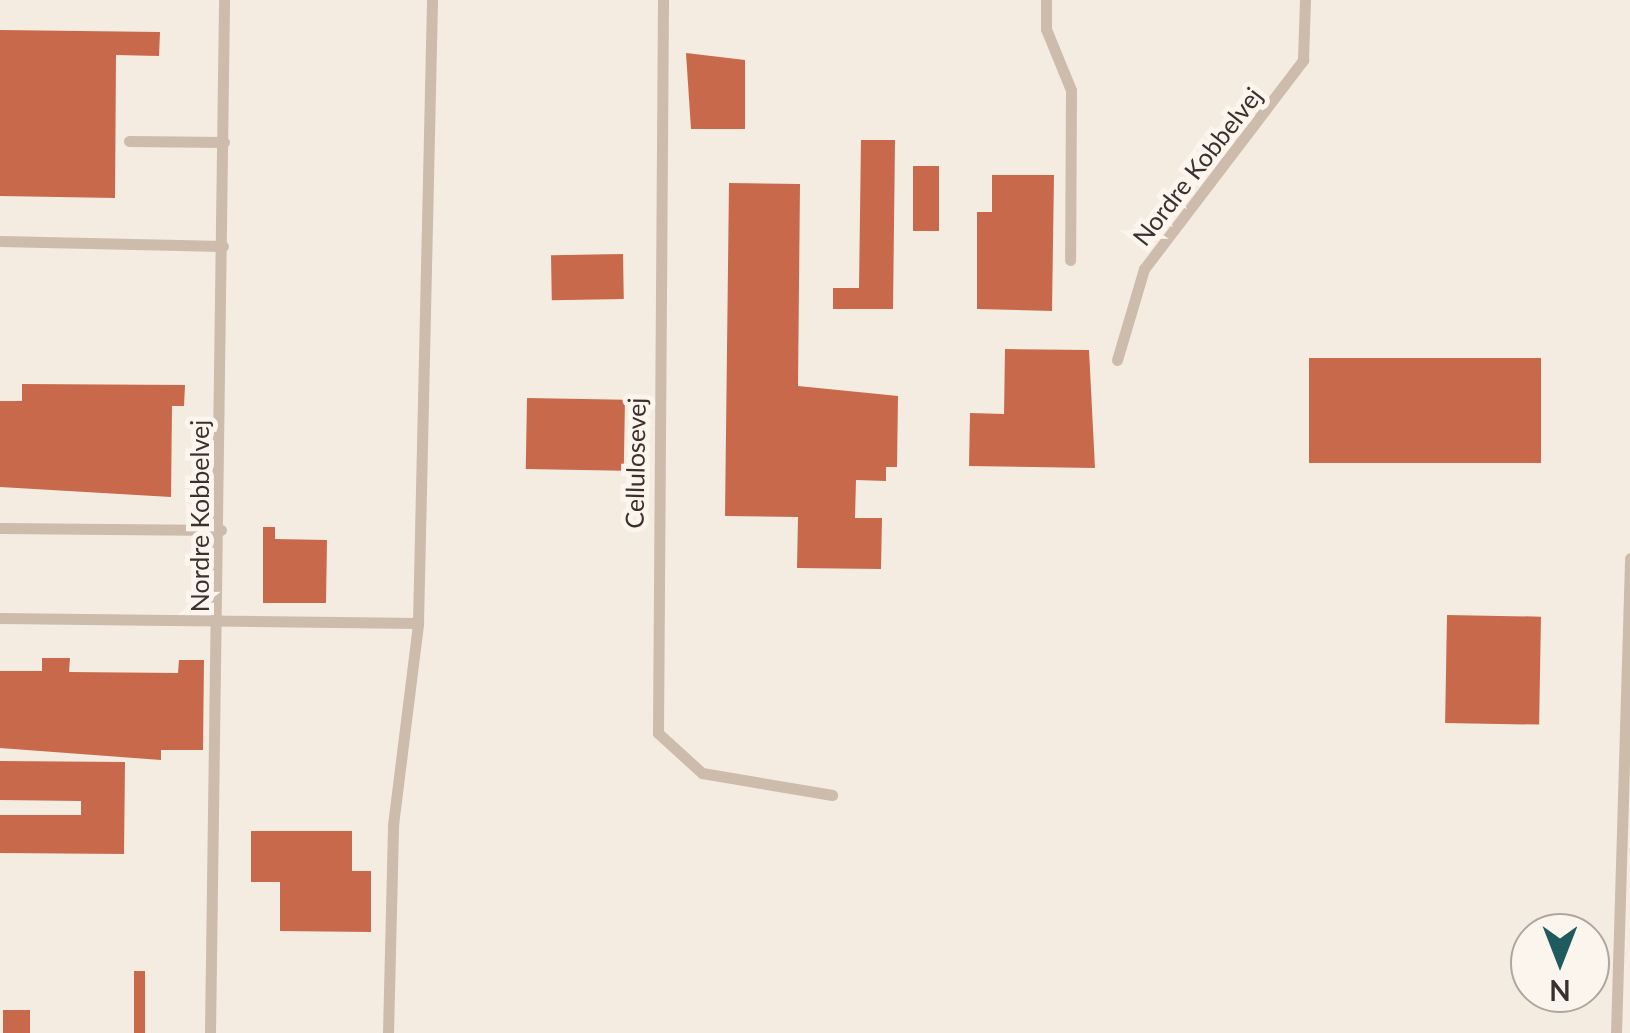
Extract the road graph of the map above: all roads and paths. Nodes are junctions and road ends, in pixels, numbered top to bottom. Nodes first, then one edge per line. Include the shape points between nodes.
1 (224, 0) edge
2 (432, 0) edge
3 (664, 0) edge
4 (1046, 0) edge
5 (1304, 0) edge
6 (129, 140) dead end
7 (224, 142) junction
8 (0, 241) edge
9 (223, 246) junction
10 (1070, 260) dead end
11 (1117, 360) dead end
12 (0, 528) edge
13 (221, 530) junction
14 (1630, 558) edge
15 (0, 618) edge
16 (221, 622) junction
17 (418, 623) junction
18 (832, 795) dead end
19 (210, 1033) edge
20 (388, 1033) edge
21 (1616, 1033) edge

1 - 7 lane, Nordre Kobbelvej
2 - 17 lane
3 - 18 lane, Cellulosevej via 658,733 702,773
4 - 10 lane via 1046,29 1071,90
5 - 11 lane, Nordre Kobbelvej via 1303,60 1144,269
6 - 7 lane
7 - 9 lane, Nordre Kobbelvej
8 - 9 lane
9 - 13 lane, Nordre Kobbelvej
12 - 13 lane
13 - 16 lane, Nordre Kobbelvej
14 - 21 lane
15 - 16 lane
16 - 17 lane
16 - 19 lane, Nordre Kobbelvej
17 - 20 lane via 393,825

